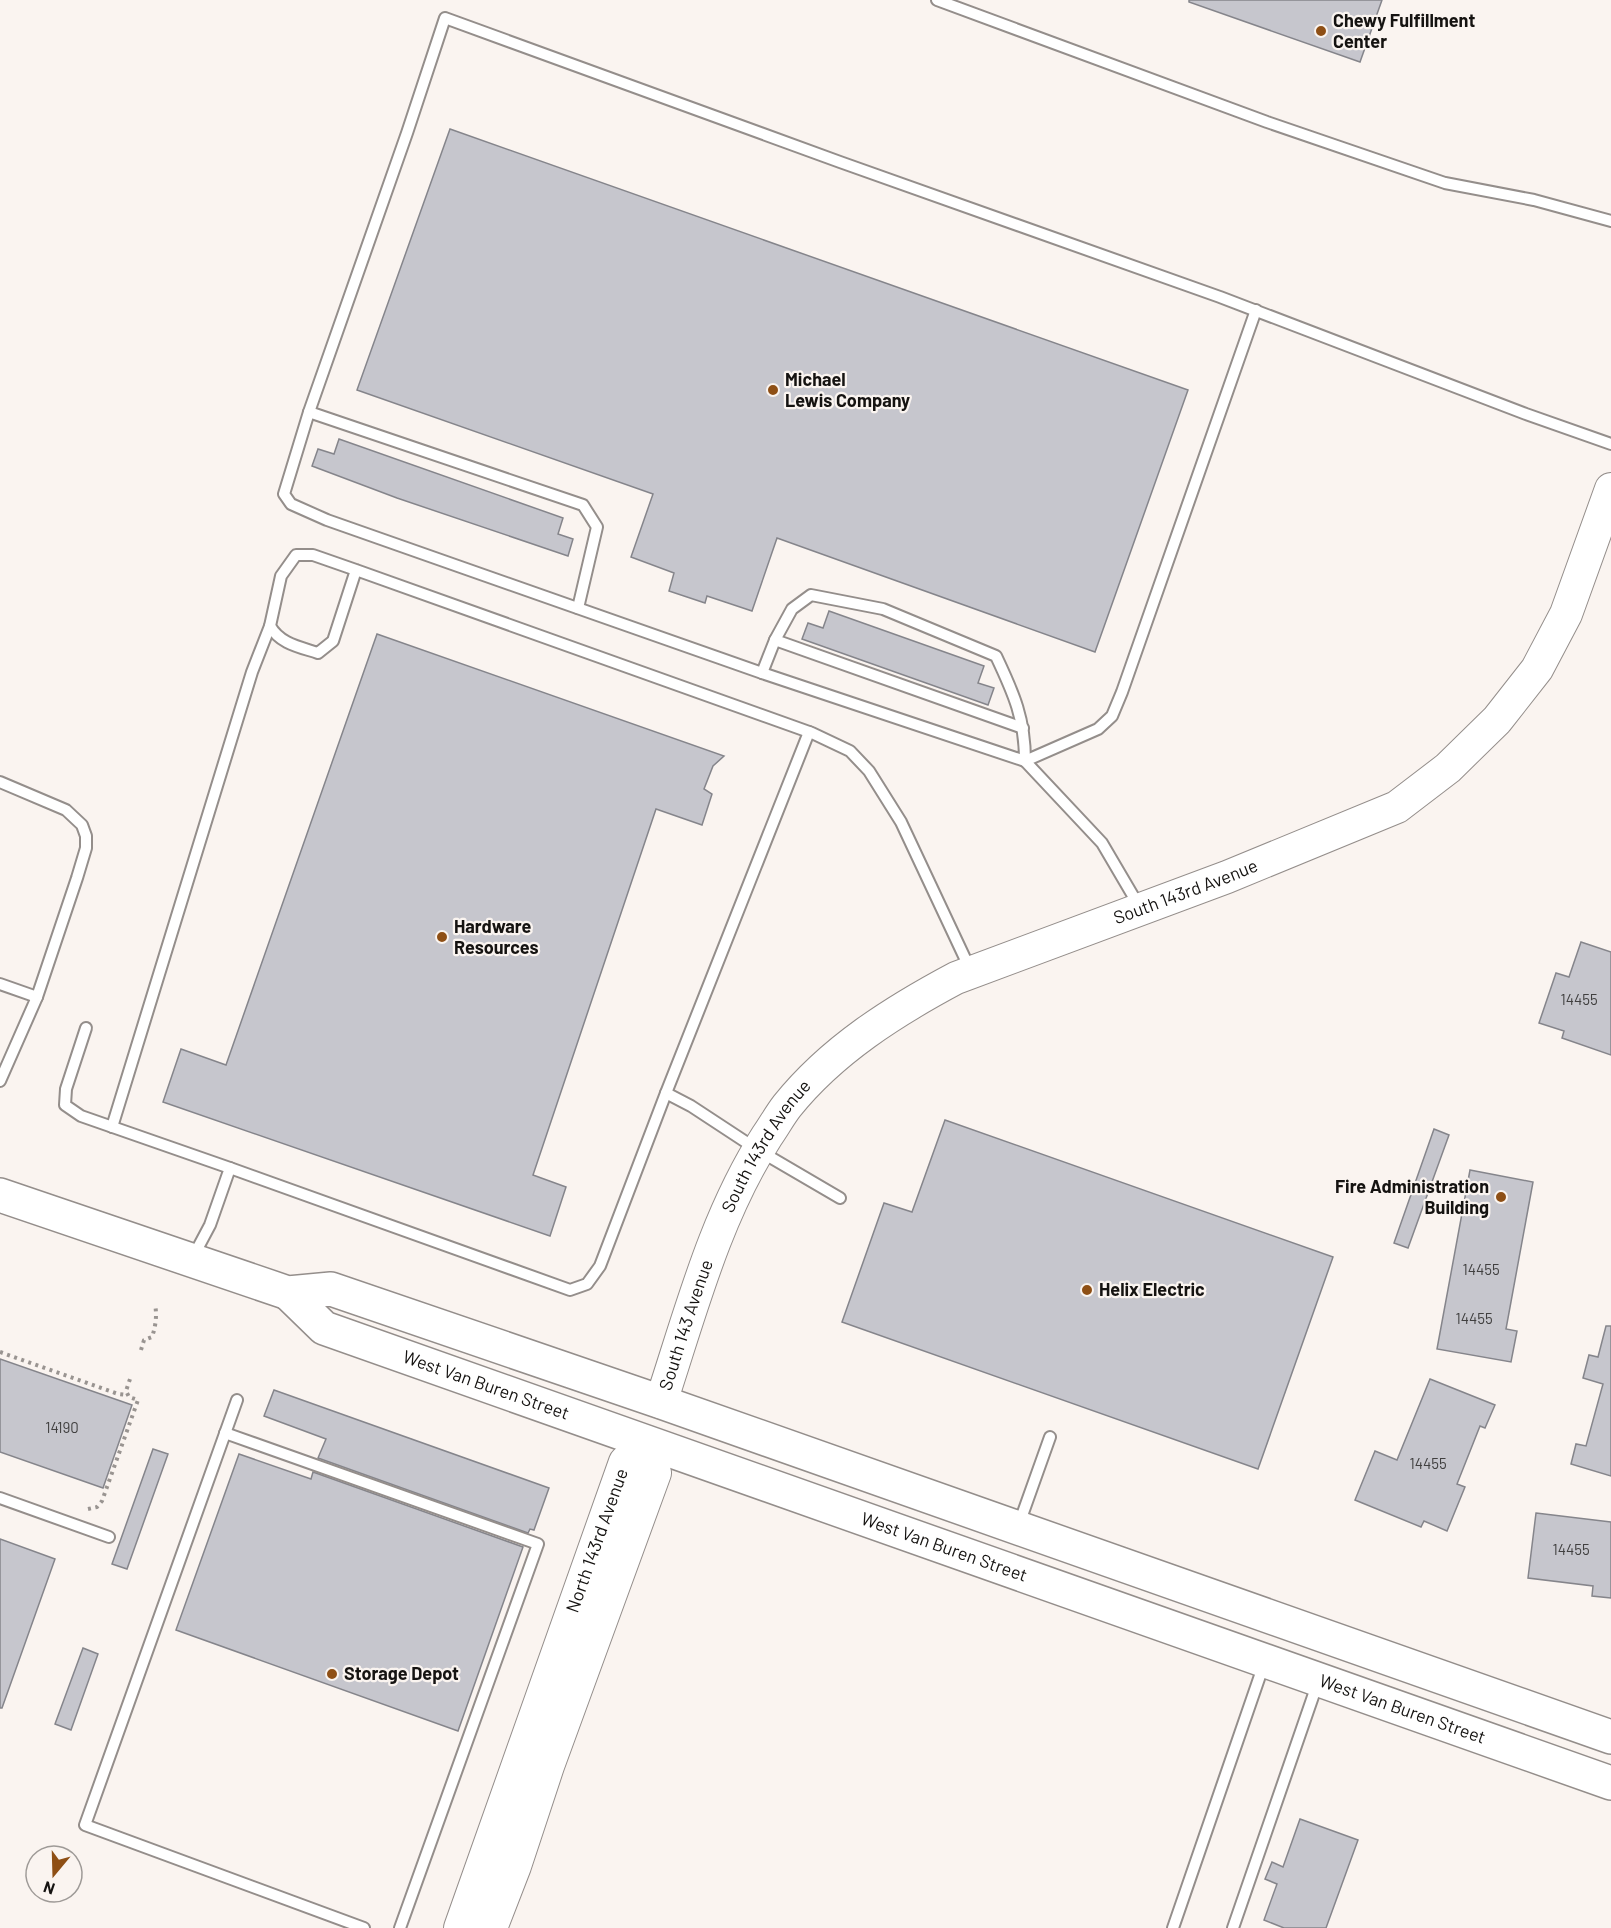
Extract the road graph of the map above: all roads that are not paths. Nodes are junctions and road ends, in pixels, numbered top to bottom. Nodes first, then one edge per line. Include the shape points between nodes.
1 (937, 0) edge
2 (1611, 221) edge
3 (1256, 310) junction
4 (309, 412) junction
5 (1611, 444) edge
6 (1611, 489) edge
7 (356, 570) junction
8 (578, 608) junction
9 (270, 626) junction
10 (775, 640) junction
11 (762, 673) junction
12 (1023, 728) junction
13 (808, 732) junction
14 (1024, 761) junction
15 (0, 782) edge
16 (1141, 909) junction
17 (971, 972) junction
18 (0, 984) edge
19 (37, 997) junction
20 (86, 1028) dead end
21 (0, 1081) edge
22 (666, 1093) junction
23 (112, 1127) junction
24 (758, 1150) junction
25 (230, 1168) junction
26 (0, 1195) edge
27 (840, 1198) dead end
28 (711, 1249) joint
29 (192, 1260) junction
30 (288, 1293) junction
31 (237, 1400) dead end
32 (661, 1402) junction
33 (225, 1433) junction
34 (1050, 1437) dead end
35 (646, 1442) junction
36 (0, 1498) edge
37 (1018, 1527) junction
38 (109, 1537) dead end
39 (1265, 1660) junction
40 (1397, 1661) junction
41 (1319, 1680) junction
42 (1611, 1737) edge
43 (1611, 1783) edge
44 (364, 1928) edge
45 (400, 1928) edge
46 (460, 1928) edge
47 (491, 1928) edge
48 (1173, 1928) edge
49 (1233, 1928) edge

1 - 2 lane via 1445,183 1534,200
3 - 4 lane via 445,18
3 - 5 lane
3 - 14 lane via 1112,716 1098,729
4 - 8 lane via 583,505 597,527
4 - 8 lane via 284,494 291,504
6 - 16 street, South 143rd Avenue via 1566,614 1537,669 1497,720 1448,768 1397,807
7 - 9 lane via 313,555 296,555 281,576
7 - 9 lane via 333,641 318,653 287,643
7 - 13 lane
8 - 11 lane
9 - 23 lane via 252,672
10 - 11 lane
10 - 12 lane
10 - 12 lane via 792,609 811,596 883,609 996,656 1016,697
11 - 14 lane
12 - 14 lane
13 - 17 lane via 850,751 869,771 902,822
13 - 22 lane
14 - 16 lane via 1102,843
15 - 19 lane via 66,810 82,825 86,836 77,878
16 - 17 street, South 143rd Avenue
17 - 24 street, South 143rd Avenue via 921,996 857,1039 787,1107
18 - 19 lane
19 - 21 lane
20 - 23 lane via 66,1089 65,1105 81,1116
22 - 24 lane
22 - 25 lane via 600,1266 587,1284 570,1290
23 - 25 lane
24 - 27 lane
24 - 28 street, South 143rd Avenue
25 - 29 lane via 210,1225
26 - 29 main road, West Van Buren Street
28 - 32 street, South 143 Avenue
29 - 30 main road, West Van Buren Street
30 - 32 main road, West Van Buren Street via 331,1289
30 - 35 main road, West Van Buren Street via 324,1328
31 - 33 lane
32 - 35 main road
32 - 37 main road, West Van Buren Street
33 - 44 lane via 86,1825
33 - 45 lane via 538,1544
34 - 37 lane
35 - 39 main road, West Van Buren Street
35 - 46 street, North 143rd Avenue via 625,1462
35 - 47 street, North 143rd Avenue via 655,1473
36 - 38 lane
37 - 40 main road, West Van Buren Street
39 - 40 main road via 1284,1648 1294,1647 1350,1666
39 - 41 main road, West Van Buren Street
39 - 48 lane
40 - 42 main road, West Van Buren Street
41 - 43 main road, West Van Buren Street
41 - 49 lane

